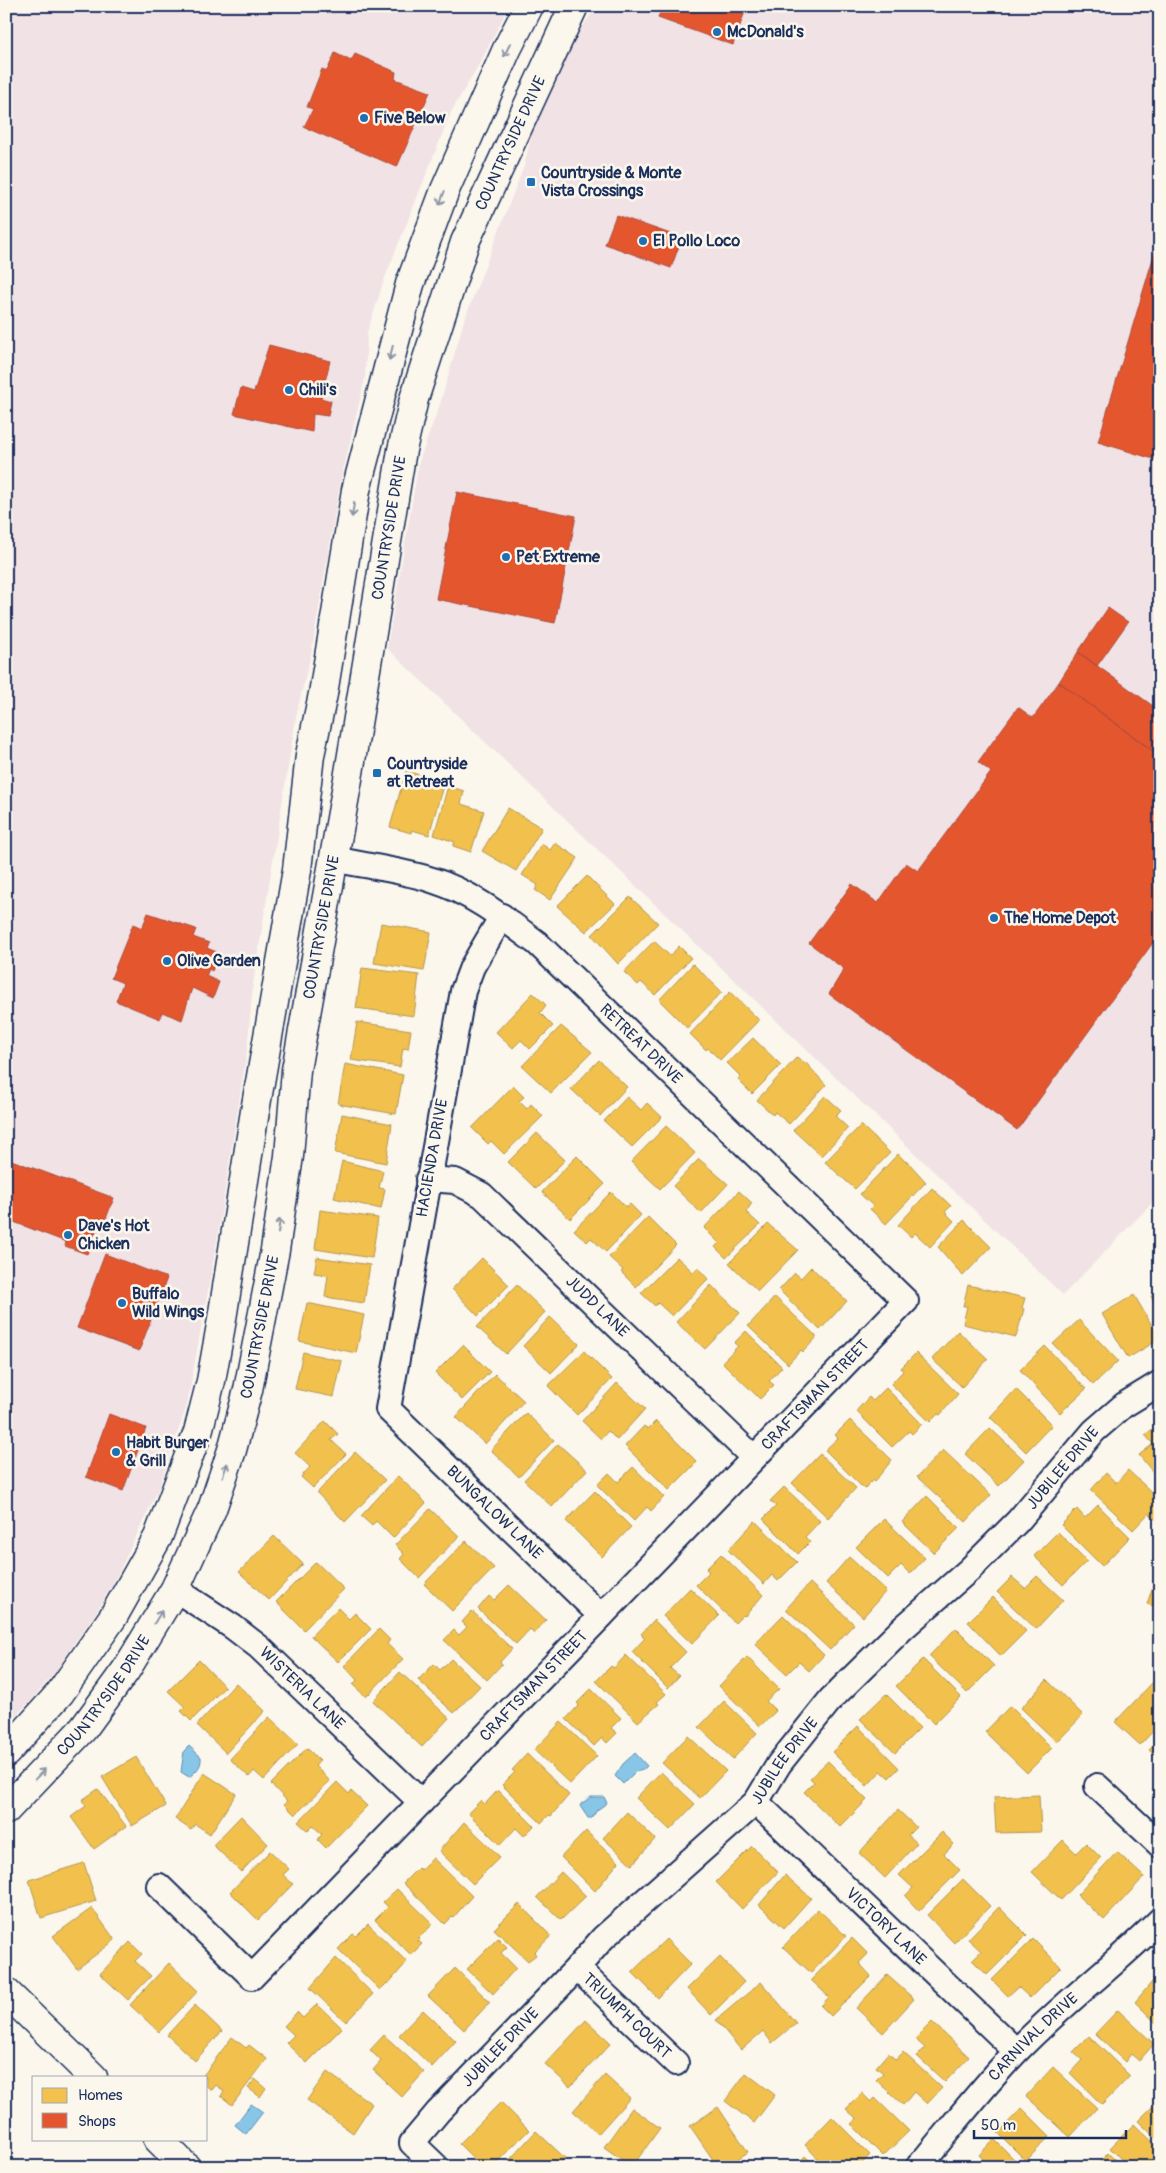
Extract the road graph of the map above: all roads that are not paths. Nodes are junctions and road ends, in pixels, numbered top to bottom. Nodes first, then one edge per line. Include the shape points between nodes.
1 (529, 6) edge
2 (562, 6) edge
3 (574, 6) edge
4 (558, 40) junction
5 (334, 859) junction
6 (502, 916) junction
7 (428, 1179) junction
8 (906, 1301) joint
9 (1160, 1383) edge
10 (388, 1409) joint
11 (754, 1458) junction
12 (175, 1589) junction
13 (601, 1616) junction
14 (6, 1753) edge
15 (1097, 1786) dead end
16 (421, 1802) junction
17 (756, 1802) junction
18 (6, 1810) edge
19 (1160, 1845) edge
20 (159, 1886) dead end
21 (1160, 1920) edge
22 (577, 1968) junction
23 (6, 1992) edge
24 (1016, 2051) junction
25 (676, 2064) dead end
26 (92, 2076) edge
27 (159, 2140) edge
28 (186, 2167) edge
29 (437, 2167) edge
30 (918, 2167) edge

1 -> 14 street, COUNTRYSIDE DRIVE via 445,190 410,284 356,490 310,755 297,870 221,1325 198,1432 158,1537 113,1617 60,1693
2 - 4 street
3 - 4 street, COUNTRYSIDE DRIVE
4 - 5 street, COUNTRYSIDE DRIVE via 465,242 414,398 402,450
5 - 6 street, RETREAT DRIVE via 432,880
12 -> 5 street, COUNTRYSIDE DRIVE via 212,1509 248,1390 275,1250 289,1156 296,1070
6 - 7 street, HACIENDA DRIVE via 472,967 463,991
6 - 8 street, RETREAT DRIVE via 537,943
7 - 10 street, HACIENDA DRIVE
7 - 11 street, JUDD LANE via 454,1181 482,1195
8 - 11 street, CRAFTSMAN STREET
9 - 17 street, JUBILEE DRIVE via 1124,1404 1094,1431 1018,1521 831,1699 779,1764
10 - 13 street, BUNGALOW LANE
11 - 13 street, CRAFTSMAN STREET
12 - 16 street, WISTERIA LANE via 259,1647
18 -> 12 street, COUNTRYSIDE DRIVE via 98,1709 126,1670
13 - 16 street, CRAFTSMAN STREET
15 - 19 street
16 - 20 street, CRAFTSMAN STREET via 252,1977
17 - 22 street, JUBILEE DRIVE via 603,1938
17 - 24 street, VICTORY LANE
21 - 24 street, CARNIVAL DRIVE
22 - 25 street, TRIUMPH COURT
22 - 29 street, JUBILEE DRIVE via 412,2143
23 - 26 street
24 - 30 street, CARNIVAL DRIVE
27 - 28 street

